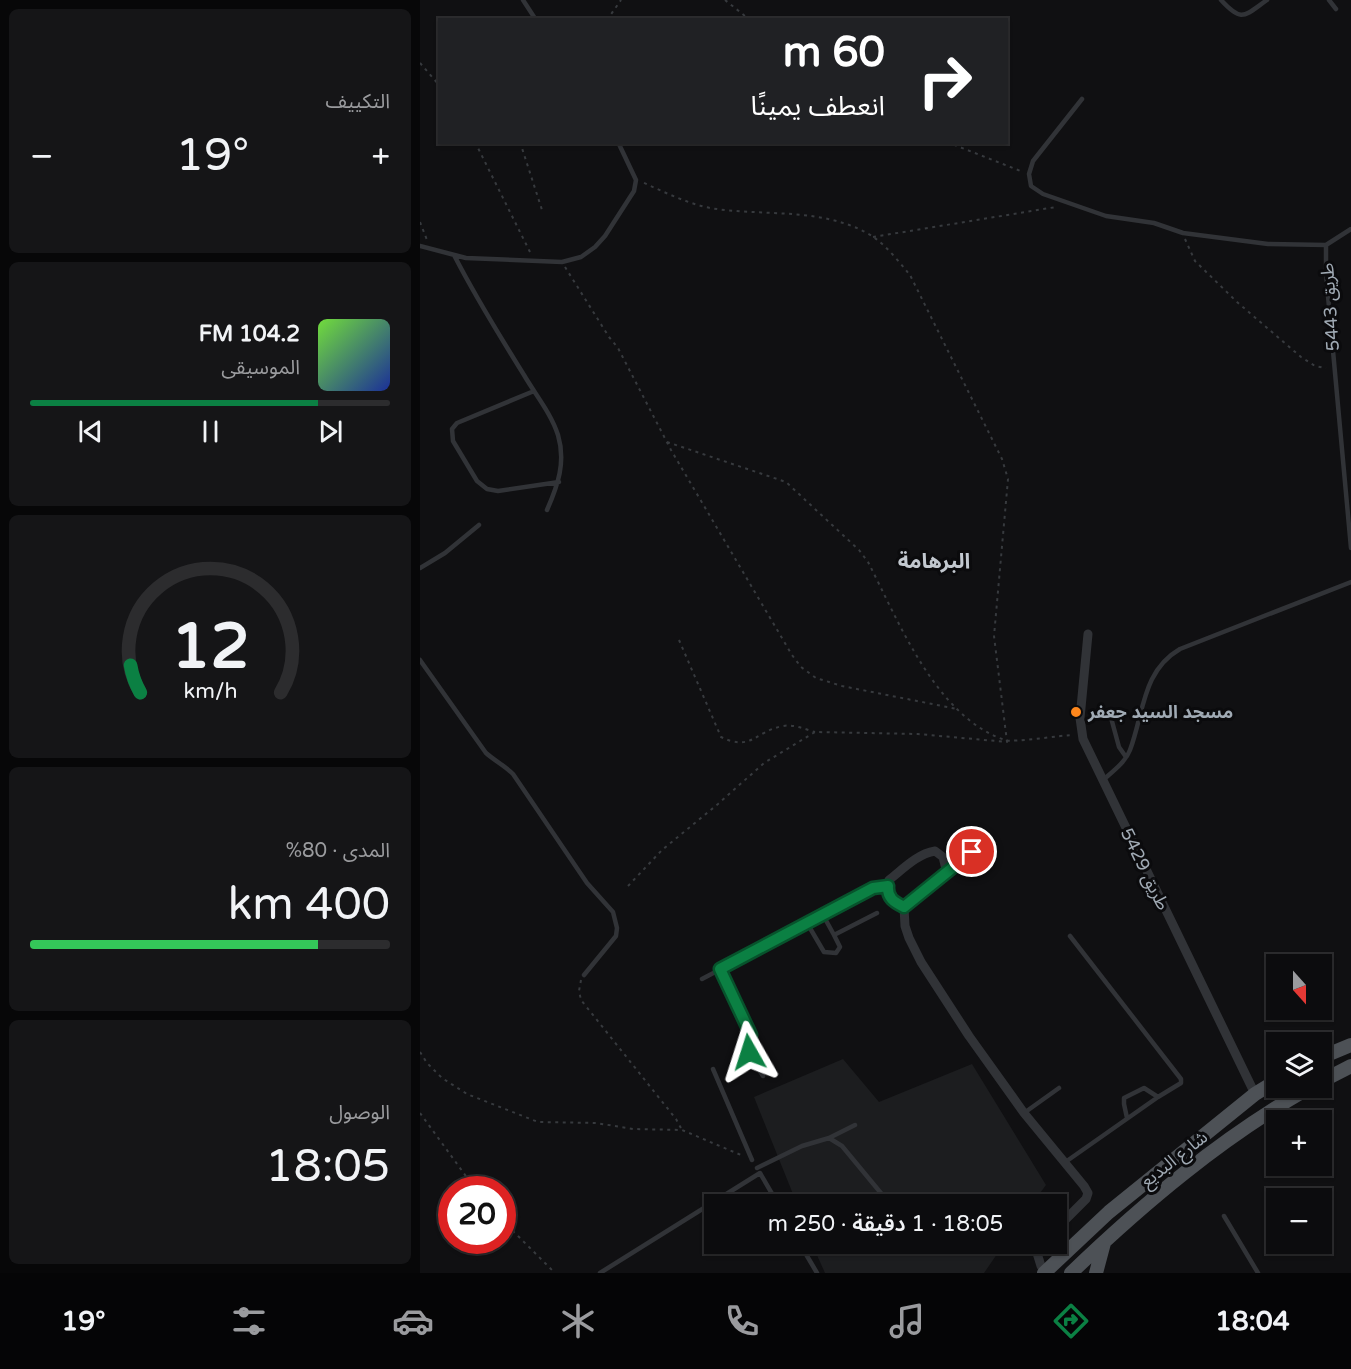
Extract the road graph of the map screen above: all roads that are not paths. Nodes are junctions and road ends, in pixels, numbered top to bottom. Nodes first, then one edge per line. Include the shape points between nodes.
1 (523, 0) edge
2 (1221, 0) edge
3 (1267, 0) edge
4 (1329, 0) edge
5 (1336, 9) dead end
6 (535, 18) edge
7 (1083, 99) dead end
8 (619, 144) edge
9 (1351, 229) edge
10 (1326, 245) junction
11 (420, 246) edge
12 (454, 255) junction
13 (534, 391) junction
14 (559, 482) junction
15 (547, 510) dead end
16 (479, 525) dead end
17 (1351, 548) edge
18 (420, 568) edge
19 (1351, 582) edge
20 (1088, 634) dead end
21 (420, 660) edge
22 (1110, 714) dead end
23 (1126, 757) junction
24 (1102, 780) junction
25 (972, 852) dead end
26 (947, 873) junction
27 (888, 886) junction
28 (904, 907) junction
29 (877, 913) dead end
30 (823, 915) junction
31 (807, 924) junction
32 (834, 935) junction
33 (1070, 936) dead end
34 (720, 969) junction
35 (584, 975) road end
36 (702, 979) dead end
37 (1351, 1045) edge
38 (1332, 1053) edge
39 (1351, 1065) edge
40 (713, 1069) dead end
41 (1332, 1075) edge
42 (763, 1076) dead end
43 (1266, 1087) edge
44 (1059, 1088) dead end
45 (1255, 1094) junction
46 (1158, 1097) junction
47 (1292, 1098) edge
48 (1024, 1113) junction
49 (1127, 1118) junction
50 (855, 1125) dead end
51 (830, 1138) junction
52 (752, 1160) road end
53 (1064, 1163) junction
54 (758, 1171) junction
55 (772, 1194) edge
56 (882, 1194) edge
57 (1224, 1216) dead end
58 (1067, 1218) edge
59 (1105, 1241) junction
60 (806, 1254) edge
61 (1037, 1254) edge
62 (1045, 1272) edge
63 (600, 1273) edge
64 (817, 1273) edge
65 (1071, 1273) edge
66 (1096, 1273) edge
67 (1258, 1273) edge

1 - 6 lane
2 - 3 lane via 1233,14 1242,15
4 - 5 lane
7 - 10 lane via 1033,161 1031,186 1043,194 1106,216 1145,221 1183,233 1268,244
8 - 12 lane via 636,180 634,191 606,236 581,257 562,262
9 - 10 lane
10 - 17 lane, طريق 5443
11 - 12 lane
12 - 13 lane
13 - 14 lane via 558,434 562,468
13 - 14 lane via 457,423 452,429 453,441 477,481 487,489 498,491
14 - 15 lane
16 - 18 lane
19 - 23 lane via 1166,657 1152,677
20 - 24 street, طريق 5429 via 1080,718
21 - 35 lane via 486,753 513,774 587,883 613,912 616,936
22 - 23 lane via 1119,747
23 - 24 lane
24 - 45 street, طريق 5429
25 - 26 street
26 - 27 street via 943,857 935,851 926,852 889,880
26 - 28 street
27 - 28 street via 890,898
27 - 30 lane via 873,888
28 - 48 street via 905,926 921,962
29 - 32 lane
30 - 31 lane
30 - 32 lane
31 - 32 lane via 824,952 840,950
31 - 34 lane
33 - 46 lane via 1180,1075 1181,1083
34 - 36 lane
34 - 42 lane via 751,1035 750,1056
37 - 38 main road
39 - 41 main road
40 - 52 lane
43 - 45 main road, شارع البديع
44 - 48 lane
45 - 62 main road, شارع البديع via 1109,1212
46 - 49 lane
46 - 49 lane via 1144,1088 1125,1098
47 - 59 main road, شارع البديع via 1197,1162
48 - 53 street
49 - 53 lane
50 - 51 lane
51 - 54 lane via 802,1146
51 - 56 lane via 842,1146
53 - 58 street via 1088,1193
54 - 55 lane
54 - 63 lane
57 - 67 lane
59 - 65 main road, شارع البديع
59 - 66 main road
60 - 64 lane
61 - 62 street

